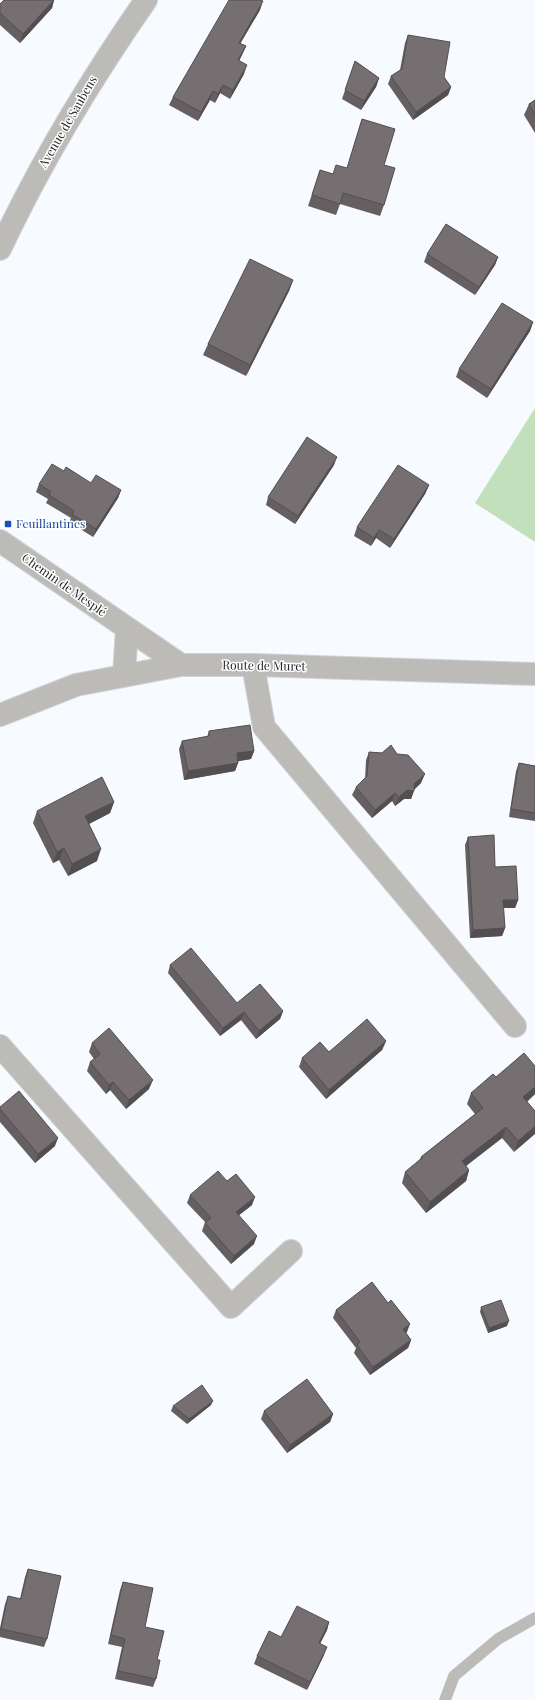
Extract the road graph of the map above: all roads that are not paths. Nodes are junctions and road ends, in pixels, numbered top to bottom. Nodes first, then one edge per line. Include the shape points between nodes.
1 (146, 0) edge
2 (0, 249) edge
3 (0, 541) edge
4 (127, 628) junction
5 (181, 665) junction
6 (253, 665) junction
7 (535, 674) edge
8 (124, 675) junction
9 (0, 715) edge
10 (515, 1026) dead end
11 (0, 1046) edge
12 (291, 1251) dead end
13 (535, 1618) edge
14 (445, 1700) edge

1 - 2 street, Avenue de Saubens via 91,81 24,198
3 - 4 street, Chemin de Mesplé
4 - 5 street, Chemin de Mesplé
4 - 8 street
5 - 6 street, Route de Muret
5 - 8 street, Route de Muret
6 - 7 street, Route de Muret
6 - 10 street via 264,727
8 - 9 street, Route de Muret via 76,685
11 - 12 street via 231,1307
13 - 14 lane via 498,1639 454,1676

